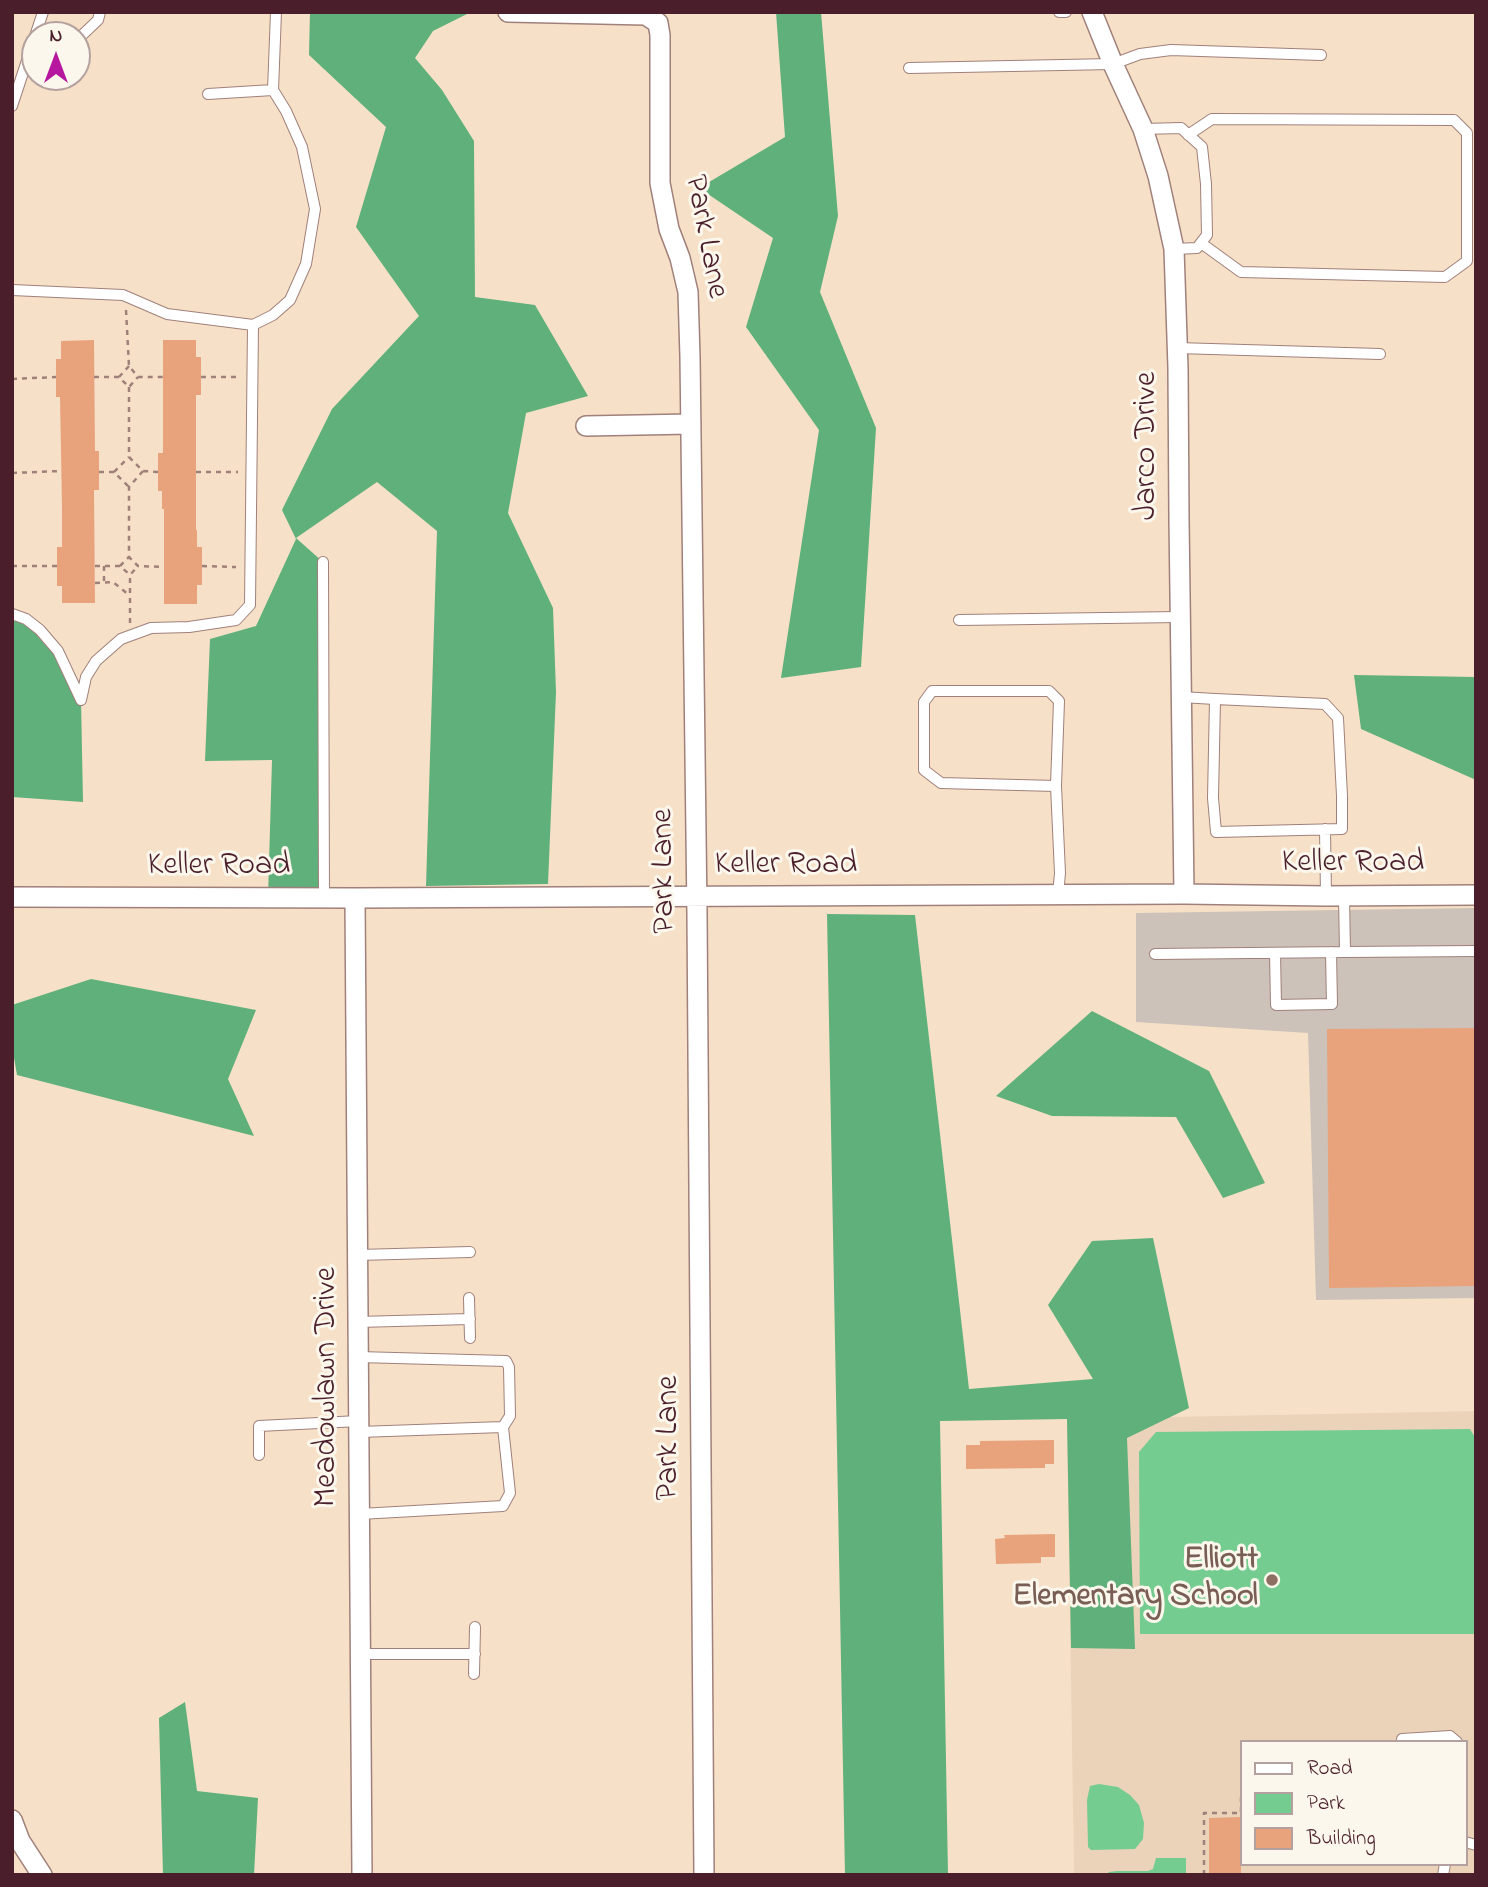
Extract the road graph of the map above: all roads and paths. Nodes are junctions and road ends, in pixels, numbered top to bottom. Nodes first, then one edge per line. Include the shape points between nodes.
1 (100, 12) edge
2 (276, 12) edge
3 (508, 12) edge
4 (1059, 12) edge
5 (1066, 12) edge
6 (1093, 12) edge
7 (91, 27) edge
8 (1321, 55) dead end
9 (1113, 64) junction
10 (909, 68) dead end
11 (21, 82) edge
12 (272, 90) junction
13 (208, 93) dead end
14 (12, 106) edge
15 (1143, 130) junction
16 (1188, 135) junction
17 (1201, 243) junction
18 (1174, 249) junction
19 (12, 290) edge
20 (125, 296) junction
21 (253, 325) junction
22 (1177, 348) junction
23 (1380, 354) dead end
24 (129, 366) junction
25 (56, 377) dead end
26 (94, 377) dead end
27 (119, 377) junction
28 (138, 377) junction
29 (163, 377) dead end
30 (201, 377) dead end
31 (253, 377) junction
32 (12, 379) edge
33 (129, 387) junction
34 (691, 424) junction
35 (586, 426) dead end
36 (129, 457) junction
37 (61, 471) dead end
38 (144, 471) junction
39 (99, 472) dead end
40 (114, 472) junction
41 (158, 472) dead end
42 (196, 472) dead end
43 (251, 472) junction
44 (12, 473) edge
45 (129, 487) junction
46 (129, 557) junction
47 (323, 562) dead end
48 (12, 566) edge
49 (57, 566) dead end
50 (95, 566) dead end
51 (104, 566) junction
52 (120, 566) junction
53 (138, 566) junction
54 (164, 566) dead end
55 (202, 566) dead end
56 (250, 567) junction
57 (130, 575) junction
58 (95, 583) dead end
59 (104, 583) junction
60 (129, 595) junction
61 (12, 614) edge
62 (1180, 617) junction
63 (959, 620) dead end
64 (131, 636) junction
65 (1181, 697) junction
66 (1215, 699) junction
67 (1056, 786) junction
68 (1325, 829) junction
69 (1184, 894) junction
70 (1058, 895) junction
71 (1476, 895) edge
72 (1335, 896) junction
73 (12, 897) edge
74 (696, 897) junction
75 (324, 898) junction
76 (355, 898) junction
77 (1476, 951) edge
78 (1332, 952) junction
79 (1345, 952) junction
80 (1275, 953) junction
81 (1155, 954) dead end
82 (470, 1252) dead end
83 (358, 1255) junction
84 (469, 1298) dead end
85 (470, 1319) junction
86 (358, 1322) junction
87 (470, 1338) dead end
88 (358, 1357) junction
89 (359, 1427) junction
90 (503, 1427) junction
91 (259, 1455) dead end
92 (360, 1514) junction
93 (475, 1627) dead end
94 (360, 1654) junction
95 (475, 1654) junction
96 (474, 1674) dead end
97 (1402, 1739) dead end
98 (1455, 1740) edge
99 (1240, 1813) edge
100 (12, 1819) edge
101 (42, 1875) edge
102 (362, 1875) edge
103 (704, 1875) edge
104 (1204, 1875) edge

1 - 7 lane
2 - 12 lane
3 - 34 street, Park Lane via 646,15 658,23 660,183 668,229 688,292
4 - 5 lane
6 - 9 street, Jarco Drive
8 - 9 lane via 1171,50
9 - 10 lane
9 - 15 street, Jarco Drive
11 - 14 lane
12 - 13 lane
12 - 21 lane via 302,147 315,209 306,264 290,300
15 - 16 lane via 1181,128
15 - 18 street, Jarco Drive
16 - 17 lane via 1202,147 1206,235
16 - 17 lane via 1212,119 1454,120 1467,133 1467,261 1446,277 1241,272
17 - 18 lane via 1197,248
18 - 22 street, Jarco Drive
19 - 20 lane
20 - 21 lane via 167,314
20 - 24 path
21 - 31 lane
22 - 23 lane
22 - 62 street, Jarco Drive
24 - 27 path
24 - 28 path
25 - 32 path
26 - 27 path
27 - 33 path
28 - 29 path
28 - 33 path
30 - 31 path
31 - 43 lane
33 - 36 path
34 - 35 street
34 - 74 street, Park Lane
36 - 38 path
36 - 40 path
37 - 44 path
38 - 41 path
38 - 45 path
39 - 40 path
40 - 45 path
42 - 43 path
43 - 56 lane
45 - 46 path
46 - 52 path
46 - 53 path
47 - 75 lane
48 - 49 path
50 - 51 path
51 - 52 path
51 - 59 path
52 - 57 path
53 - 54 path
53 - 57 path
55 - 56 path
56 - 64 lane via 250,605 236,620 151,628
57 - 60 path
58 - 59 path
59 - 60 path via 113,582
60 - 64 path
61 - 64 lane via 40,630 58,651 81,701 86,677 96,661
62 - 63 lane
62 - 65 street, Jarco Drive
65 - 66 lane
65 - 69 street, Jarco Drive
66 - 68 lane via 1216,832
66 - 68 lane via 1325,704 1338,718 1342,829
67 - 67 lane via 941,783 924,770 924,702 932,691 1049,691 1059,701
67 - 70 lane
68 - 72 lane
69 - 70 street, Keller Road
69 - 72 street, Keller Road
70 - 74 street, Keller Road
71 - 72 street, Keller Road
72 - 79 lane
73 - 75 street, Keller Road
74 - 76 street, Keller Road
74 - 103 street, Park Lane
75 - 76 street, Keller Road
76 - 83 street, Meadowlawn Drive
77 - 79 lane
78 - 79 lane
78 - 80 lane
78 - 80 lane via 1332,1004 1276,1005
80 - 81 lane
82 - 83 lane
83 - 86 street, Meadowlawn Drive
84 - 85 lane
85 - 86 lane
85 - 87 lane
86 - 88 street, Meadowlawn Drive
88 - 89 street, Meadowlawn Drive
88 - 90 lane via 506,1361 510,1416
89 - 90 lane
89 - 91 lane via 259,1426
89 - 92 street, Meadowlawn Drive
90 - 92 lane via 510,1493 503,1506
92 - 94 street, Meadowlawn Drive
93 - 95 lane
94 - 95 lane
94 - 102 street, Meadowlawn Drive
95 - 96 lane
97 - 98 lane via 1450,1736
99 - 104 path via 1204,1813
100 - 101 street

